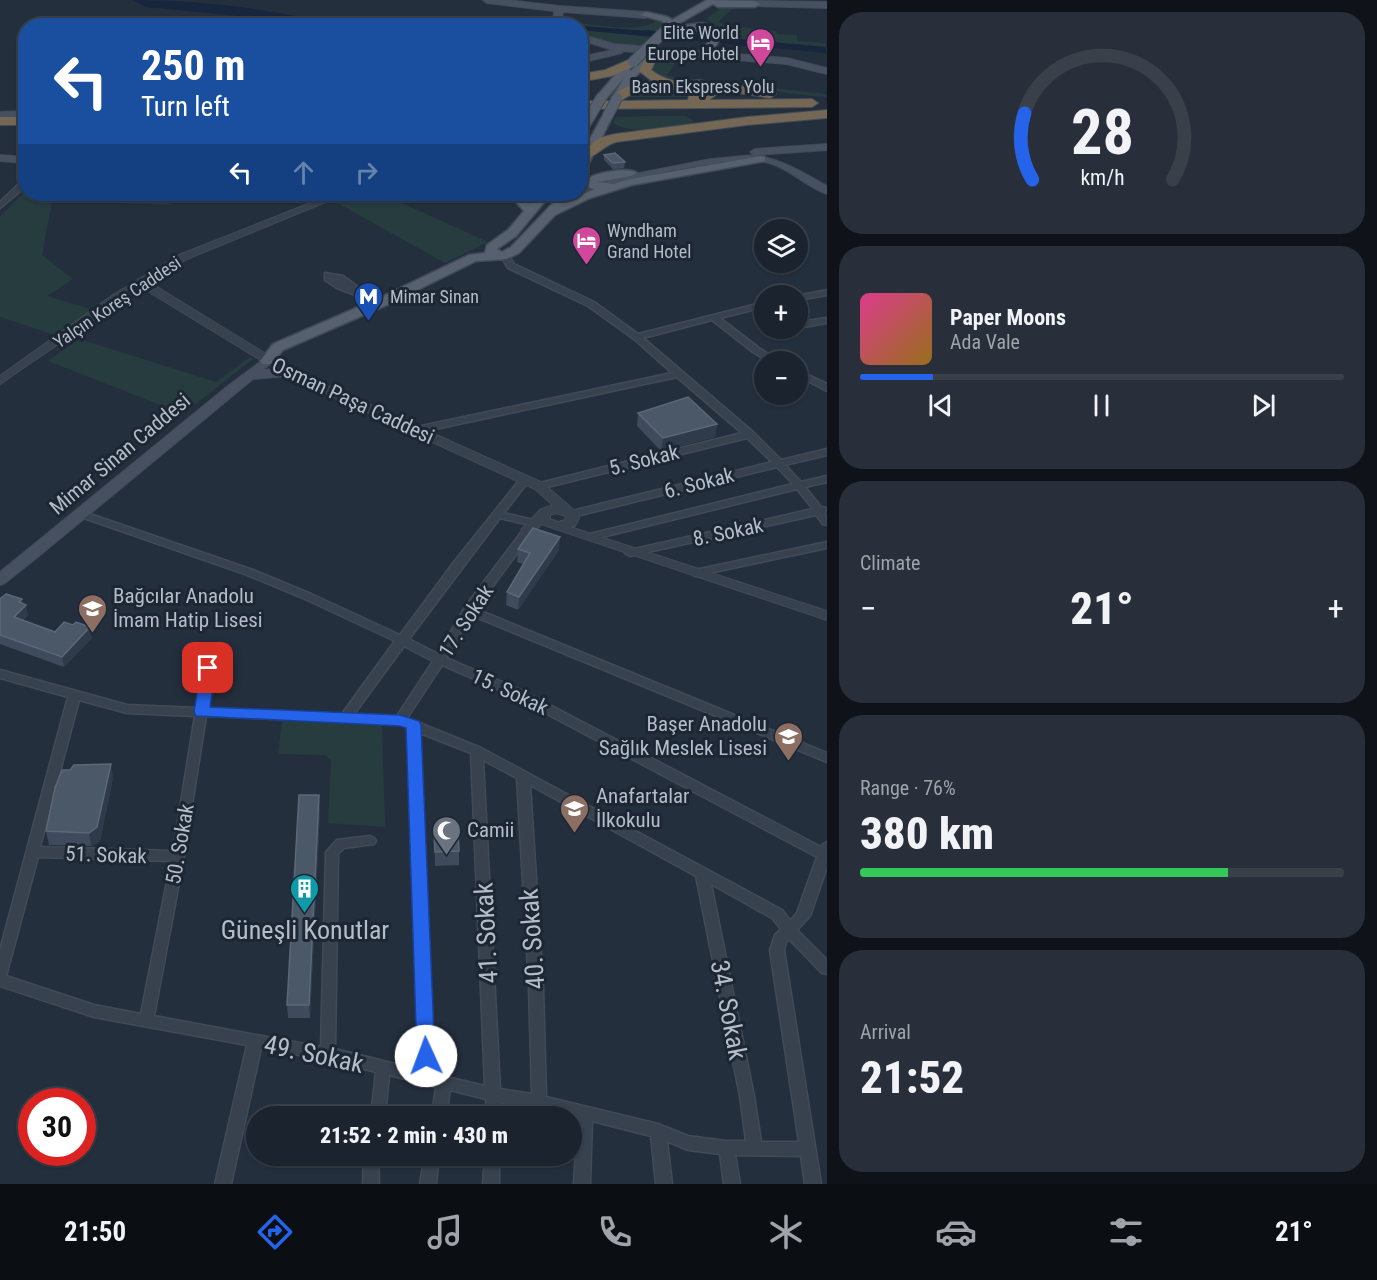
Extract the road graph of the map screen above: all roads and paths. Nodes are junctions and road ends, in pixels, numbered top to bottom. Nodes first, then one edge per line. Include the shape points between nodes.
1 (488, 0) edge
2 (742, 0) edge
3 (719, 1) edge
4 (755, 4) junction
5 (826, 5) edge
6 (559, 9) junction
7 (570, 10) junction
8 (646, 15) junction
9 (699, 16) junction
10 (561, 18) edge
11 (565, 18) edge
12 (676, 25) junction
13 (719, 34) junction
14 (588, 42) edge
15 (588, 46) edge
16 (598, 49) junction
17 (588, 51) edge
18 (711, 52) junction
19 (588, 55) edge
20 (652, 56) junction
21 (633, 62) junction
22 (826, 71) edge
23 (588, 78) edge
24 (588, 83) edge
25 (601, 98) junction
26 (617, 98) junction
27 (669, 99) junction
28 (588, 100) edge
29 (826, 101) edge
30 (588, 105) edge
31 (588, 112) edge
32 (826, 112) edge
33 (18, 114) edge
34 (649, 114) junction
35 (0, 115) edge
36 (588, 117) edge
37 (588, 117) edge
38 (607, 117) junction
39 (0, 121) edge
40 (18, 121) edge
41 (18, 126) edge
42 (0, 127) edge
43 (826, 147) edge
44 (813, 148) junction
45 (588, 152) edge
46 (588, 153) edge
47 (747, 153) junction
48 (769, 156) junction
49 (0, 158) edge
50 (588, 158) edge
51 (797, 158) junction
52 (18, 159) edge
53 (612, 176) junction
54 (630, 182) junction
55 (826, 186) edge
56 (18, 189) edge
57 (826, 191) edge
58 (588, 195) tunnel mouth
59 (323, 201) edge
60 (521, 201) edge
61 (540, 201) edge
62 (561, 201) edge
63 (575, 201) edge
64 (1, 203) edge
65 (531, 212) junction
66 (552, 212) junction
67 (501, 257) junction
68 (141, 282) junction
69 (359, 292) dead end
70 (826, 292) edge
71 (808, 295) edge
72 (382, 302) junction
73 (754, 307) edge
74 (715, 318) junction
75 (826, 320) edge
76 (808, 323) edge
77 (637, 337) junction
78 (758, 351) edge
79 (264, 360) junction
80 (288, 372) junction
81 (679, 374) junction
82 (248, 376) junction
83 (808, 379) edge
84 (0, 381) edge
85 (826, 388) edge
86 (417, 430) junction
87 (750, 434) junction
88 (826, 452) edge
89 (778, 463) junction
90 (525, 479) junction
91 (826, 479) edge
92 (800, 485) junction
93 (539, 486) junction
94 (823, 510) edge
95 (81, 514) junction
96 (497, 514) junction
97 (571, 514) junction
98 (549, 519) junction
99 (826, 522) edge
100 (530, 528) junction
101 (590, 537) junction
102 (826, 544) edge
103 (630, 553) junction
104 (0, 569) edge
105 (695, 573) junction
106 (0, 580) edge
107 (469, 610) junction
108 (826, 616) edge
109 (402, 639) junction
110 (440, 660) junction
111 (208, 668) dead end
112 (0, 674) edge
113 (74, 696) junction
114 (202, 712) junction
115 (345, 718) junction
116 (400, 720) junction
117 (414, 725) junction
118 (477, 751) junction
119 (826, 758) edge
120 (523, 775) junction
121 (370, 841) dead end
122 (34, 852) junction
123 (826, 853) edge
124 (178, 856) junction
125 (702, 873) junction
126 (790, 929) junction
127 (826, 969) edge
128 (0, 975) edge
129 (0, 980) edge
130 (147, 1019) junction
131 (255, 1042) junction
132 (328, 1055) junction
133 (383, 1069) junction
134 (427, 1080) junction
135 (444, 1083) junction
136 (495, 1095) junction
137 (539, 1102) junction
138 (379, 1106) edge
139 (440, 1106) edge
140 (494, 1106) edge
141 (585, 1113) junction
142 (658, 1131) junction
143 (754, 1147) junction
144 (726, 1148) junction
145 (806, 1149) junction
146 (371, 1166) edge
147 (430, 1166) edge
148 (492, 1166) edge
149 (223, 1184) edge
150 (371, 1184) edge
151 (428, 1184) edge
152 (491, 1184) edge
153 (582, 1184) edge
154 (664, 1184) edge
155 (732, 1184) edge
156 (813, 1184) edge

1 - 6 main road
2 - 4 main road
3 - 4 main road
3 - 9 main road
3 - 12 main road
4 - 5 main road
6 - 7 main road
6 - 10 main road
7 - 8 main road
7 - 11 main road
8 - 12 main road
8 - 12 main road via 678,7
9 - 12 main road
9 - 13 main road via 702,22 720,30
12 - 13 main road via 700,26
12 - 20 main road
12 - 21 main road, bridge
13 - 18 main road
14 - 16 main road
15 - 16 main road
16 - 17 main road
16 - 18 main road
16 - 19 main road
18 - 22 main road via 786,61
20 - 26 main road via 630,76
20 - 29 highway via 645,71 662,81
21 - 23 highway
21 - 25 main road
24 - 25 highway via 597,87
25 - 31 main road, bridge
26 - 27 highway via 631,89 649,86 698,87 712,92 705,98
26 - 38 main road, bridge
27 - 28 highway
27 - 29 highway
29 - 30 highway, Basın Ekspress Yolu
32 - 34 highway
32 - 36 highway, Basın Ekspress Yolu
32 - 46 highway via 615,138
33 - 35 main road
34 - 37 highway
34 - 38 highway via 689,115 699,122 683,128 629,132 611,128
38 - 45 main road
39 - 40 highway
41 - 42 highway
43 - 44 main road
44 - 48 main road
44 - 51 main road
47 - 48 main road
47 - 48 main road via 598,183
47 - 53 main road
48 - 51 main road via 790,162
48 - 54 main road
48 - 57 main road
49 - 52 main road
50 - 53 main road via 591,172
51 - 55 main road via 807,172
53 - 54 main road via 590,183 599,187
54 - 58 main road
56 - 64 street
59 - 68 street, Yalçın Koreş Caddesi via 183,257
60 - 65 main road
61 - 65 main road
62 - 66 main road
63 - 66 main road
65 - 67 main road via 491,248 491,253
66 - 67 main road via 514,250
67 - 72 main road via 473,258
67 - 77 street via 511,266 591,304
68 - 79 street, Osman Paşa Caddesi
68 - 84 street, Yalçın Koreş Caddesi
69 - 72 street
70 - 71 street
72 - 79 main road via 278,347
73 - 74 street
74 - 77 street
74 - 78 street
75 - 76 street
77 - 81 street
79 - 80 street, Osman Paşa Caddesi
79 - 82 main road, Mimar Sinan Caddesi
79 - 104 main road, Mimar Sinan Caddesi
80 - 82 main road
80 - 86 street, Osman Paşa Caddesi
81 - 86 street
81 - 87 street
82 - 95 main road, Mimar Sinan Caddesi
83 - 85 street
86 - 90 street, Osman Paşa Caddesi
87 - 89 street
87 - 93 street, 5. Sokak
88 - 89 street, 6. Sokak
89 - 92 street
89 - 97 street, 6. Sokak
90 - 93 street, Osman Paşa Caddesi
90 - 96 street
91 - 92 street
92 - 94 street
92 - 101 street
93 - 97 street, Osman Paşa Caddesi
93 - 98 street via 548,503
94 - 99 street
94 - 103 street, 8. Sokak
95 - 106 main road, Mimar Sinan Caddesi
95 - 109 street, 15. Sokak via 249,572
96 - 100 street
96 - 109 street
97 - 98 street via 556,508
97 - 98 street via 567,525
97 - 101 street, Osman Paşa Caddesi
98 - 100 street
98 - 101 street, Osman Paşa Caddesi via 570,533
100 - 107 street, 17. Sokak
101 - 103 street, Osman Paşa Caddesi
102 - 105 street
103 - 105 street, Osman Paşa Caddesi
105 - 108 street, Osman Paşa Caddesi
107 - 110 street, 17. Sokak
107 - 119 street
109 - 110 street, 15. Sokak
109 - 115 street
110 - 116 street, 17. Sokak
110 - 123 street, 15. Sokak via 519,694
111 - 114 street, 50. Sokak
112 - 113 street
113 - 114 street via 127,709
113 - 122 street
114 - 115 street
114 - 124 street, 50. Sokak
115 - 116 street
116 - 117 street
117 - 118 street
117 - 134 street
118 - 120 street
118 - 136 street, 41. Sokak
120 - 125 street
120 - 137 street, 40. Sokak
121 - 132 street via 341,843 332,852
122 - 124 street, 51. Sokak
122 - 128 street
123 - 126 street via 803,916
124 - 130 street, 50. Sokak
125 - 126 street via 777,914
125 - 143 street, 34. Sokak
126 - 127 street
126 - 145 street via 780,939 777,950
129 - 130 street, 49. Sokak via 94,1011
130 - 131 street, 49. Sokak
131 - 132 street, 49. Sokak
131 - 149 street
132 - 133 street, 49. Sokak
133 - 134 street, 49. Sokak
133 - 138 street
134 - 135 street, 49. Sokak
135 - 136 street, 49. Sokak
135 - 139 street
136 - 137 street, 49. Sokak
136 - 140 street, 41. Sokak
137 - 141 street, 49. Sokak
141 - 142 street, 49. Sokak
141 - 153 street
142 - 144 street, 49. Sokak via 688,1143
142 - 154 street
143 - 144 street, 49. Sokak
143 - 145 street, 49. Sokak
144 - 155 street
145 - 156 street
146 - 150 street
147 - 151 street
148 - 152 street

